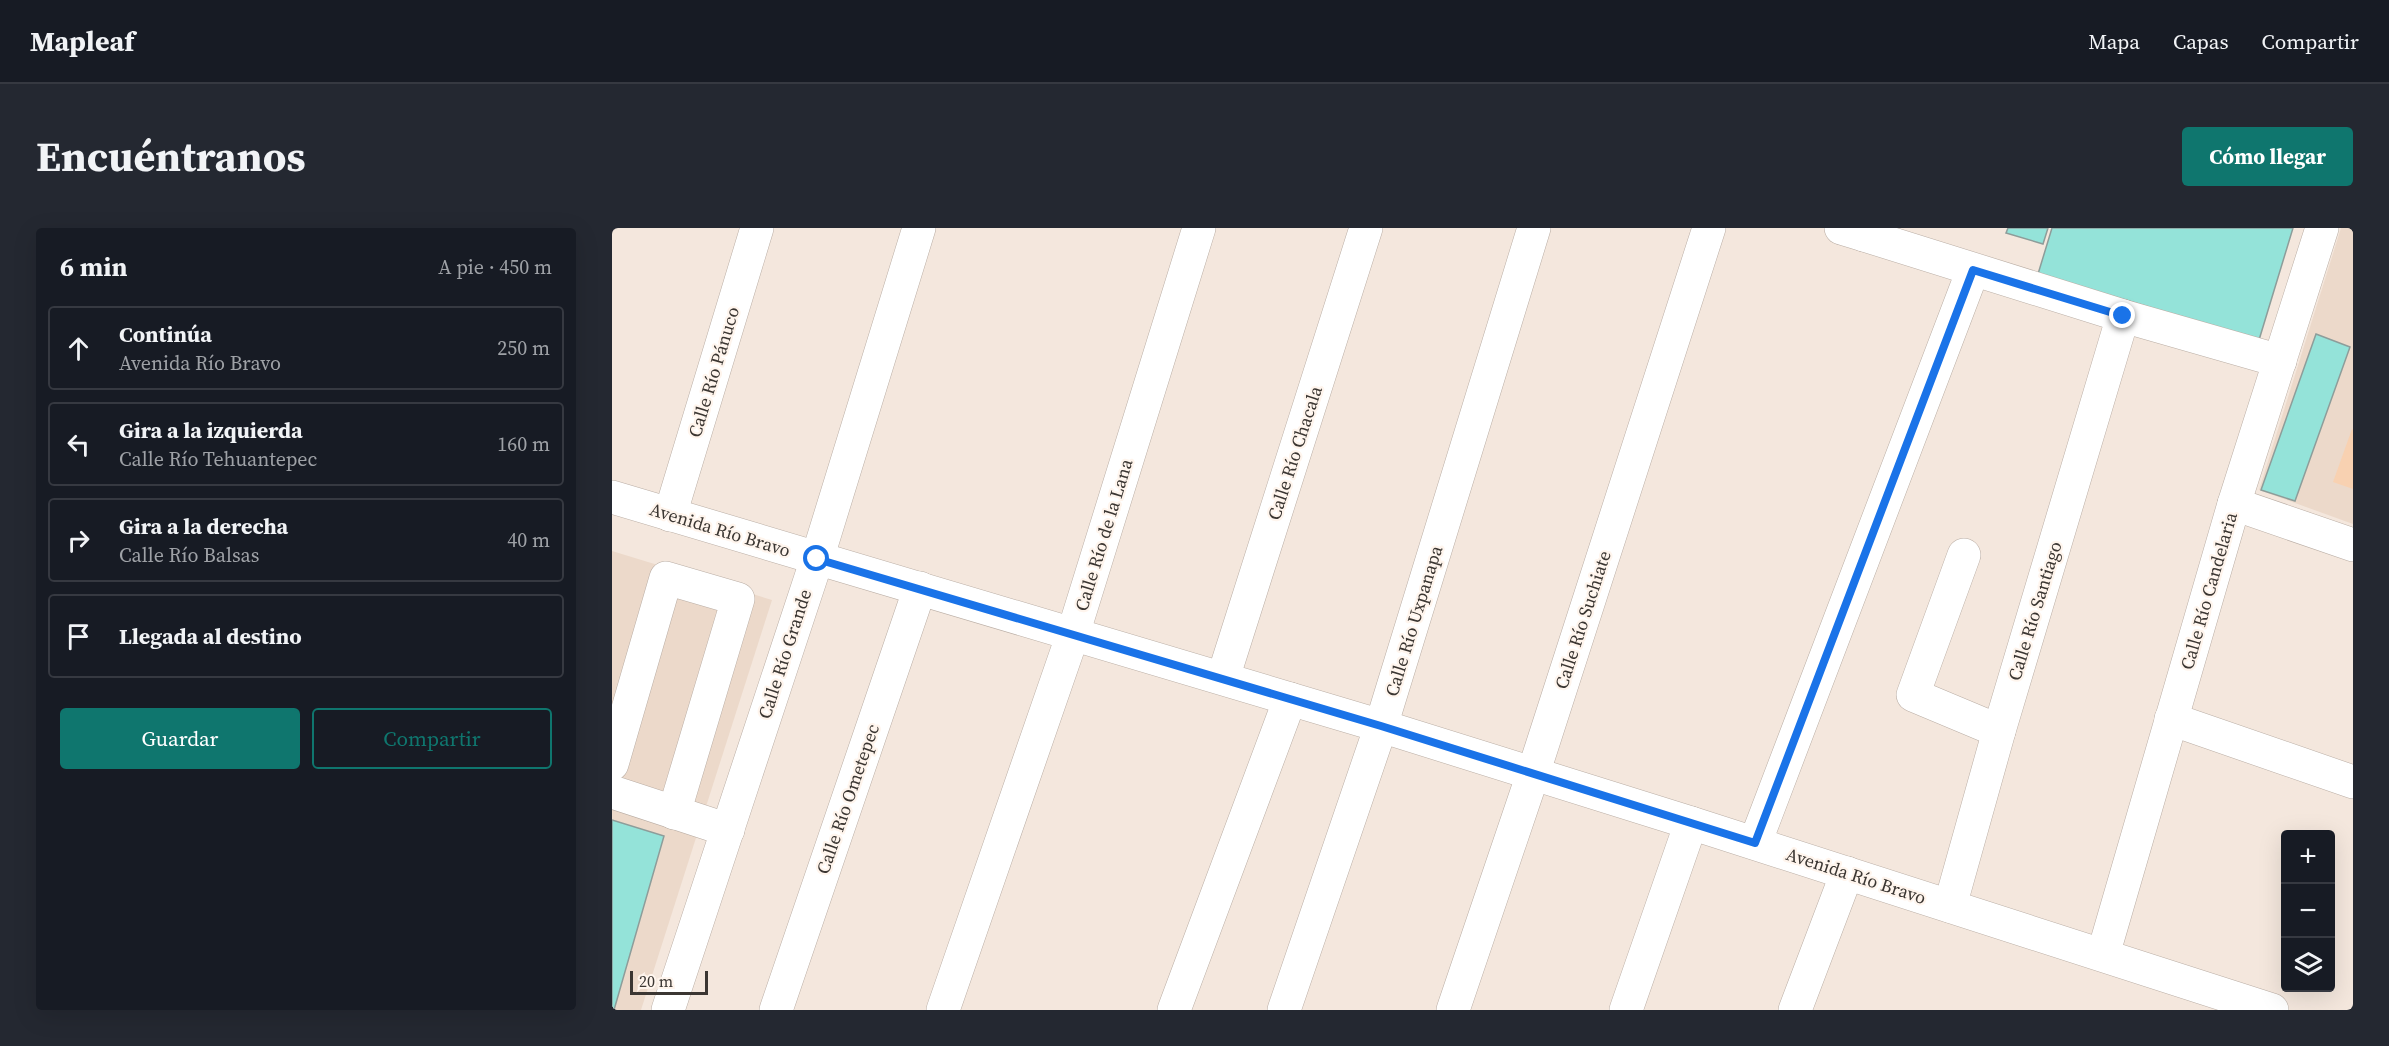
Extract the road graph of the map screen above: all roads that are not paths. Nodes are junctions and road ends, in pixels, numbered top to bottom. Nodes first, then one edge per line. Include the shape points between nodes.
1 (757, 228) edge
2 (919, 228) edge
3 (1199, 228) edge
4 (1366, 228) edge
5 (1534, 228) edge
6 (1708, 228) edge
7 (2322, 228) edge
8 (1857, 230) edge
9 (1973, 270) junction
10 (2123, 316) junction
11 (2280, 362) junction
12 (612, 497) edge
13 (2235, 504) junction
14 (670, 515) junction
15 (2353, 545) edge
16 (1964, 555) dead end
17 (817, 559) junction
18 (920, 588) junction
19 (1073, 634) junction
20 (1223, 678) junction
21 (1290, 699) junction
22 (2171, 719) junction
23 (1381, 726) junction
24 (1999, 731) junction
25 (612, 764) edge
26 (1533, 774) junction
27 (2353, 782) edge
28 (612, 792) edge
29 (674, 813) junction
30 (1691, 823) junction
31 (728, 830) junction
32 (1755, 843) junction
33 (1847, 873) junction
34 (1950, 906) junction
35 (2103, 955) junction
36 (668, 1010) edge
37 (776, 1010) edge
38 (944, 1010) edge
39 (1174, 1010) edge
40 (1284, 1010) edge
41 (1453, 1010) edge
42 (1626, 1010) edge
43 (1795, 1010) edge
44 (2272, 1010) edge

1 - 14 street, Calle Río Pánuco
2 - 17 street, Calle Río Grande
3 - 19 street, Calle Río de la Lana
4 - 20 street, Calle Río Chacala
5 - 23 street, Calle Río Uxpanapa
6 - 26 street, Calle Río Suchiate
7 - 11 street, Calle Río Candelaria
8 - 9 street
9 - 10 street
9 - 32 street
10 - 11 street
10 - 24 street, Calle Río Santiago
11 - 13 street, Calle Río Candelaria
12 - 14 street, Avenida Río Bravo
13 - 15 street
13 - 22 street, Calle Río Candelaria
14 - 17 street, Avenida Río Bravo
16 - 24 street via 1913,695
17 - 18 street, Avenida Río Bravo
17 - 31 street, Calle Río Grande
18 - 19 street, Avenida Río Bravo
18 - 37 street, Calle Río Ometepec
19 - 20 street, Avenida Río Bravo
19 - 38 street, Calle Río de la Lana
20 - 21 street, Avenida Río Bravo
21 - 23 street, Avenida Río Bravo
21 - 39 street
22 - 27 street
22 - 35 street, Calle Río Candelaria
23 - 26 street, Avenida Río Bravo
23 - 40 street, Calle Río Uxpanapa
24 - 34 street, Calle Río Santiago
25 - 29 street via 666,578 738,599
26 - 30 street, Avenida Río Bravo
26 - 41 street, Calle Río Suchiate
28 - 29 street
29 - 31 street
30 - 32 street, Avenida Río Bravo
30 - 42 street
31 - 36 street, Calle Río Grande
32 - 33 street, Avenida Río Bravo
33 - 34 street, Avenida Río Bravo
33 - 43 street
34 - 35 street, Avenida Río Bravo
35 - 44 street, Avenida Río Bravo

